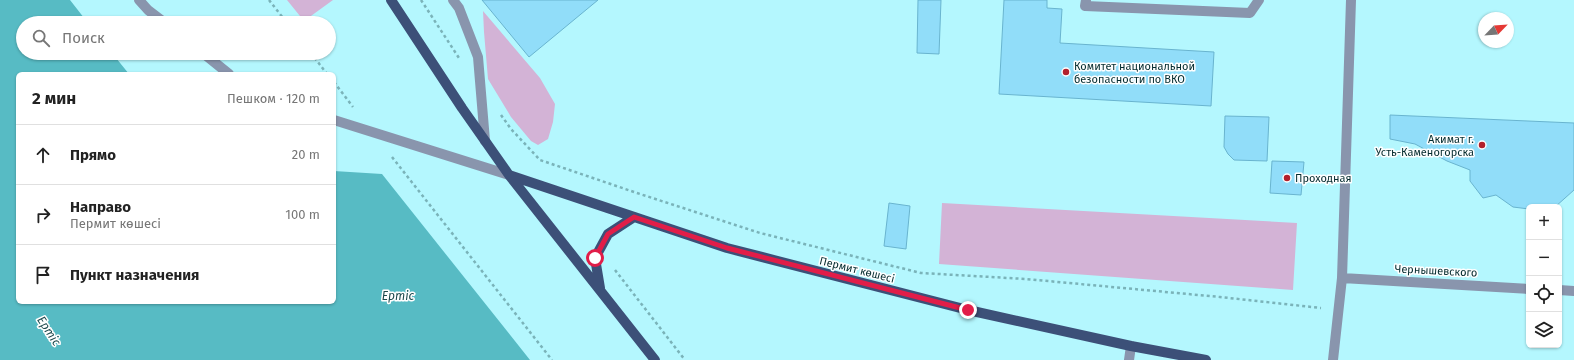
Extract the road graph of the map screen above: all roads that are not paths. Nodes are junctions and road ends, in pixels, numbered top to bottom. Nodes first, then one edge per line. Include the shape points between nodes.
1 (139, 0) edge
2 (391, 0) edge
3 (453, 0) edge
4 (1086, 0) edge
5 (1259, 0) edge
6 (1351, 0) edge
7 (156, 16) edge
8 (212, 60) edge
9 (227, 72) edge
10 (336, 121) edge
11 (485, 141) junction
12 (510, 174) junction
13 (634, 217) junction
14 (1342, 278) junction
15 (1526, 289) edge
16 (600, 290) junction
17 (1562, 290) edge
18 (1574, 291) edge
19 (1131, 346) junction
20 (655, 360) edge
21 (1129, 360) edge
22 (1206, 360) edge
23 (1333, 360) edge

1 - 7 street
2 - 11 main road
3 - 11 street via 459,8 478,57
4 - 5 street via 1085,6 1250,13
6 - 14 street
8 - 9 street
10 - 12 street
11 - 12 main road
12 - 13 main road, Пермит көшесі
12 - 16 main road
13 - 16 main road via 608,234 595,258
13 - 19 main road, Пермит көшесі via 727,248 968,310
14 - 15 street, Чернышевского
14 - 23 street
16 - 20 main road
17 - 18 street
19 - 21 street
19 - 22 main road, Пермит көшесі

